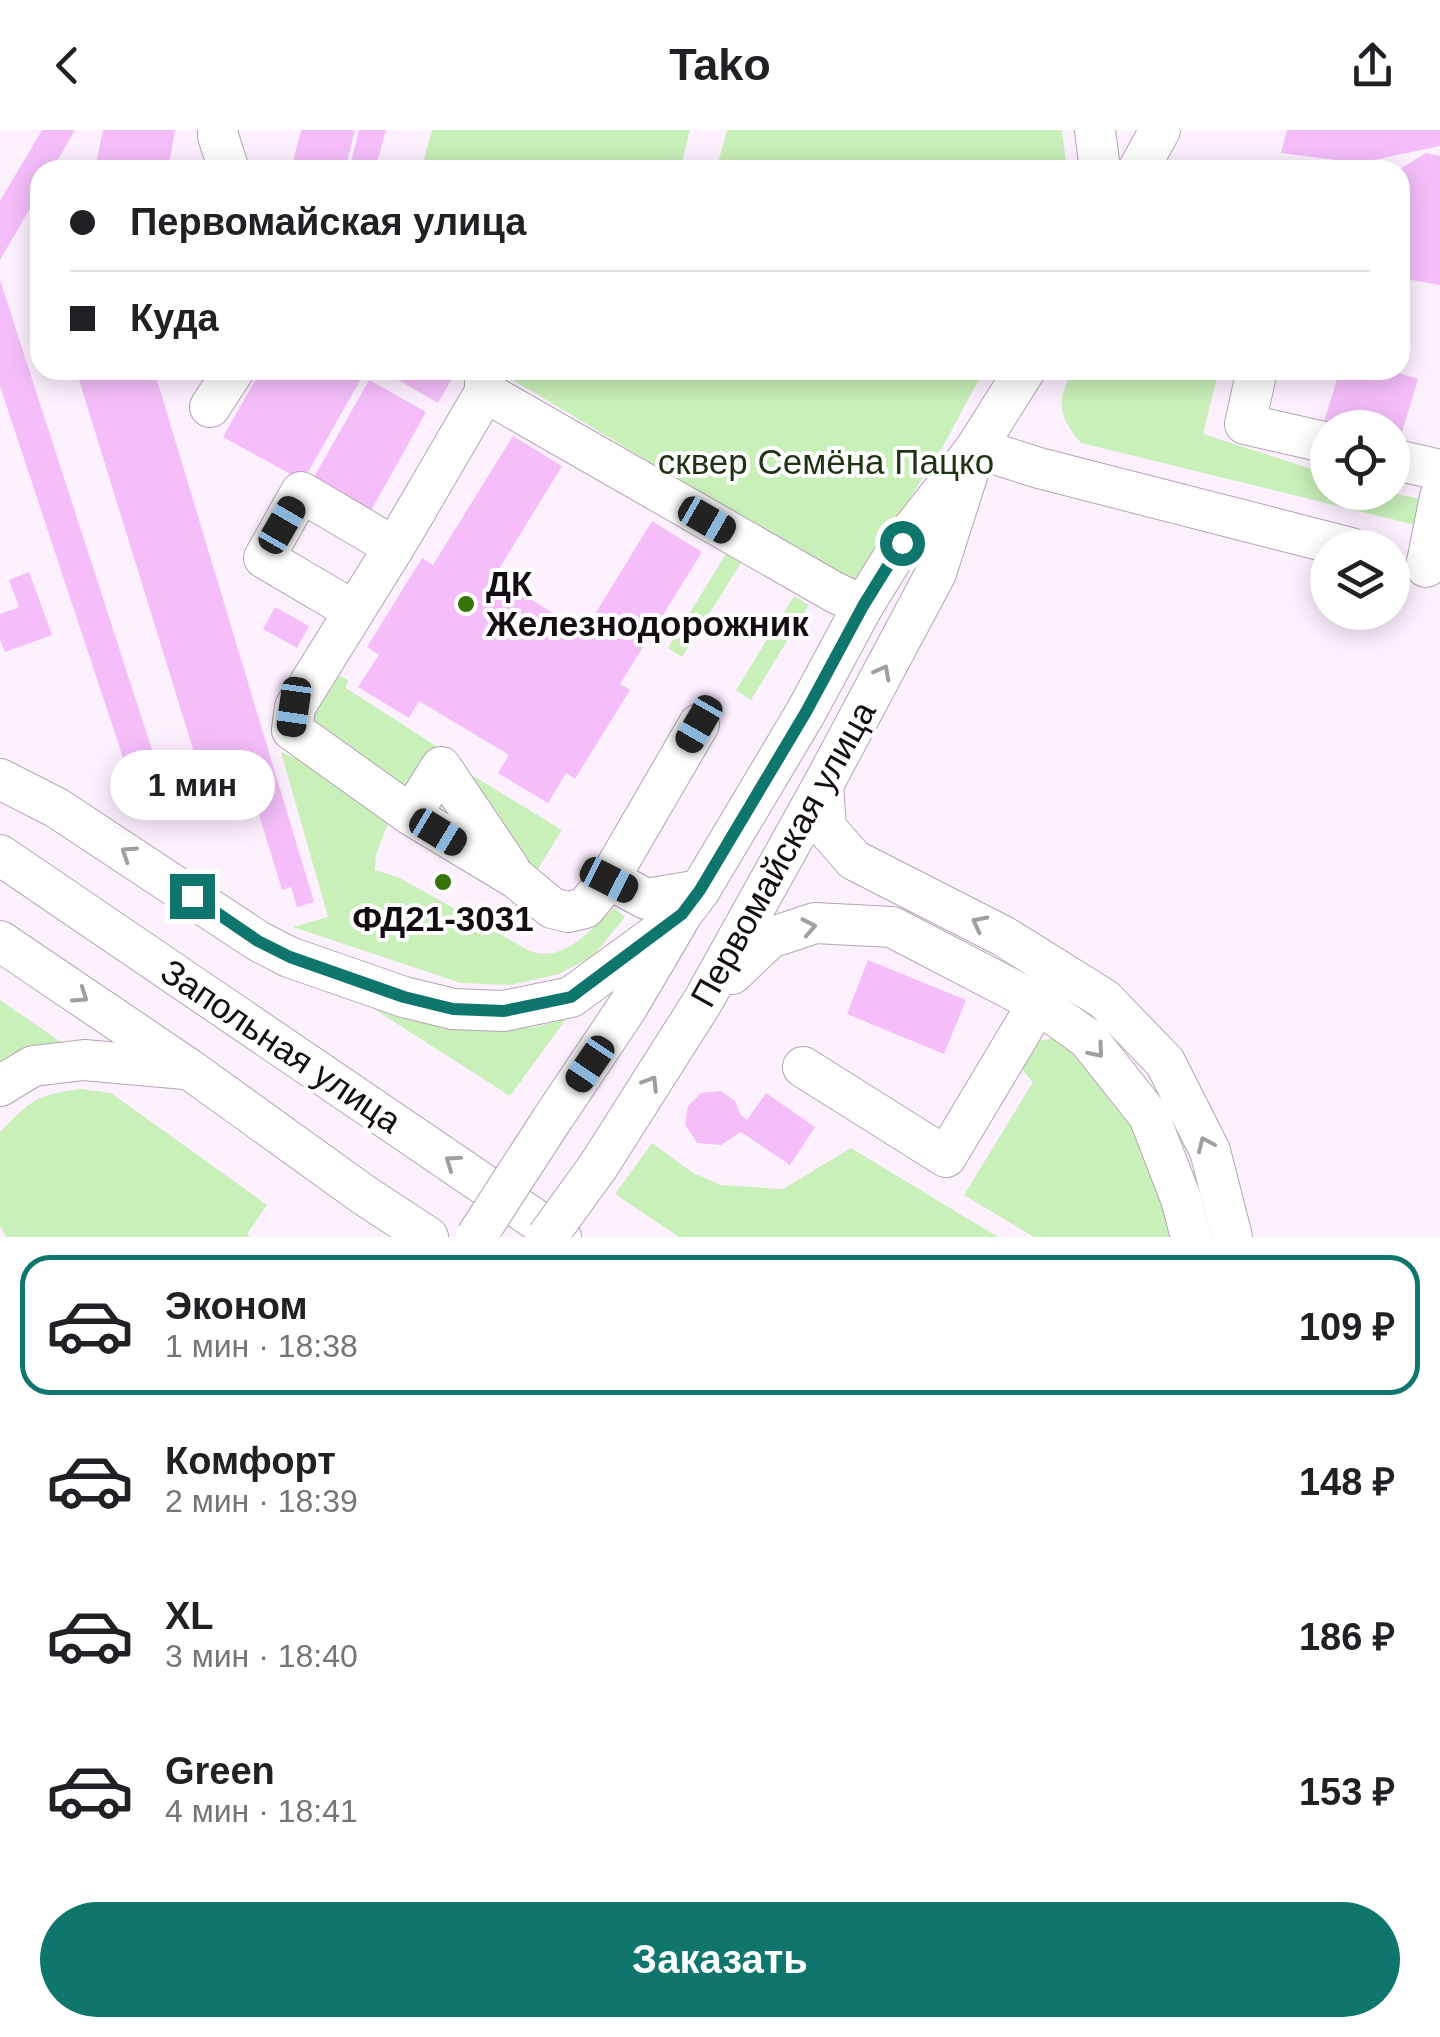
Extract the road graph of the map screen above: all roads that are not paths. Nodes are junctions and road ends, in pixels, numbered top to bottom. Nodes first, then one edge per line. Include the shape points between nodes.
1 (218, 130) edge
2 (1095, 130) edge
3 (1160, 130) edge
4 (226, 160) edge
5 (1099, 160) edge
6 (1144, 160) edge
7 (228, 380) edge
8 (1018, 380) edge
9 (1254, 380) edge
10 (485, 381) edge
11 (210, 407) dead end
12 (1310, 440) edge
13 (976, 448) junction
14 (1410, 463) edge
15 (1440, 470) edge
16 (1440, 497) edge
17 (1310, 537) edge
18 (394, 547) junction
19 (1420, 565) edge
20 (863, 606) junction
21 (354, 611) junction
22 (699, 724) dead end
23 (0, 779) edge
24 (823, 785) junction
25 (412, 816) junction
26 (0, 855) edge
27 (517, 879) junction
28 (609, 880) junction
29 (691, 902) junction
30 (0, 941) edge
31 (703, 1000) junction
32 (1038, 1002) junction
33 (803, 1066) dead end
34 (189, 1069) junction
35 (0, 1086) edge
36 (428, 1237) edge
37 (476, 1237) edge
38 (547, 1237) edge
39 (561, 1237) edge
40 (1191, 1237) edge
41 (1232, 1237) edge

1 - 4 street
2 - 5 street
3 - 6 street
7 - 11 street
8 - 13 street, Первомайская улица
9 - 12 street via 1246,424
10 - 18 street
10 - 20 street
13 - 17 street
13 - 20 street, Первомайская улица
24 -> 13 street, Первомайская улица via 936,573
14 - 15 street
16 - 19 street
18 - 21 street
18 - 21 street via 301,492 264,558
20 - 29 street, Первомайская улица
21 - 25 street via 294,707 292,730
22 - 28 street
29 -> 23 street via 571,997 504,1011 453,1009 258,941 57,808
24 - 31 street, Первомайская улица
41 -> 24 street via 1210,1151 1165,1062 1104,999 1003,936 854,860 826,828
25 - 27 street
25 - 27 street via 442,766
39 -> 26 street, Запольная улица
27 - 28 street via 552,908 568,912 585,908
28 - 29 street via 646,899
29 - 37 street, Первомайская улица, bridge
30 -> 34 street, Запольная улица
31 -> 32 street via 770,938 814,923 892,927
38 -> 31 street, Первомайская улица, bridge
32 - 33 street via 946,1158
32 -> 40 street via 1088,1039 1149,1116
34 - 35 street via 84,1060 33,1066
34 - 36 street, Запольная улица

